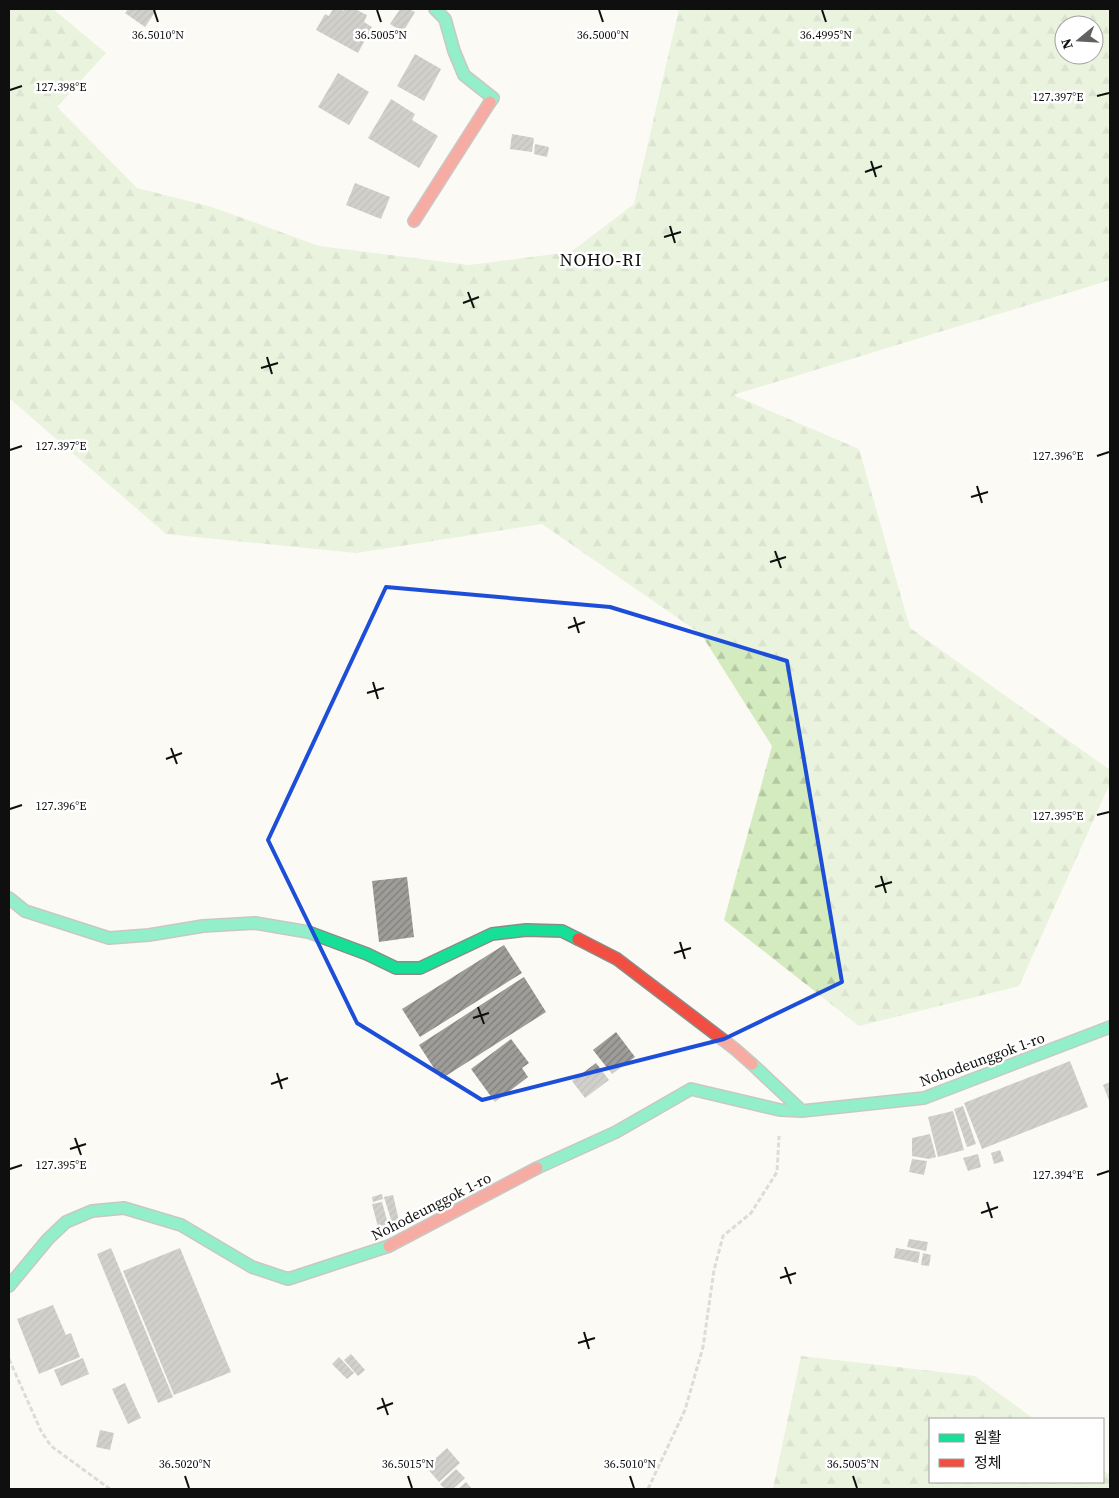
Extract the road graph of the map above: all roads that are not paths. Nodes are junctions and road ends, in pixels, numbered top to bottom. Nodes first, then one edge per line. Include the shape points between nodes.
1 (435, 9) edge
2 (414, 221) dead end
3 (9, 898) edge
4 (1110, 1027) edge
5 (802, 1111) junction
6 (9, 1286) edge

1 - 2 street via 445,19 464,75 492,98
3 - 5 street via 25,911 109,938 255,923 308,932 396,968 420,968 492,934 526,930 562,931 617,959 735,1049
4 - 5 street, Nohodeunggok 1-ro via 924,1098
5 - 6 street, Nohodeunggok 1-ro via 780,1110 691,1089 616,1132 529,1172 383,1249 288,1279 252,1268 181,1225 124,1208 92,1211 66,1222

